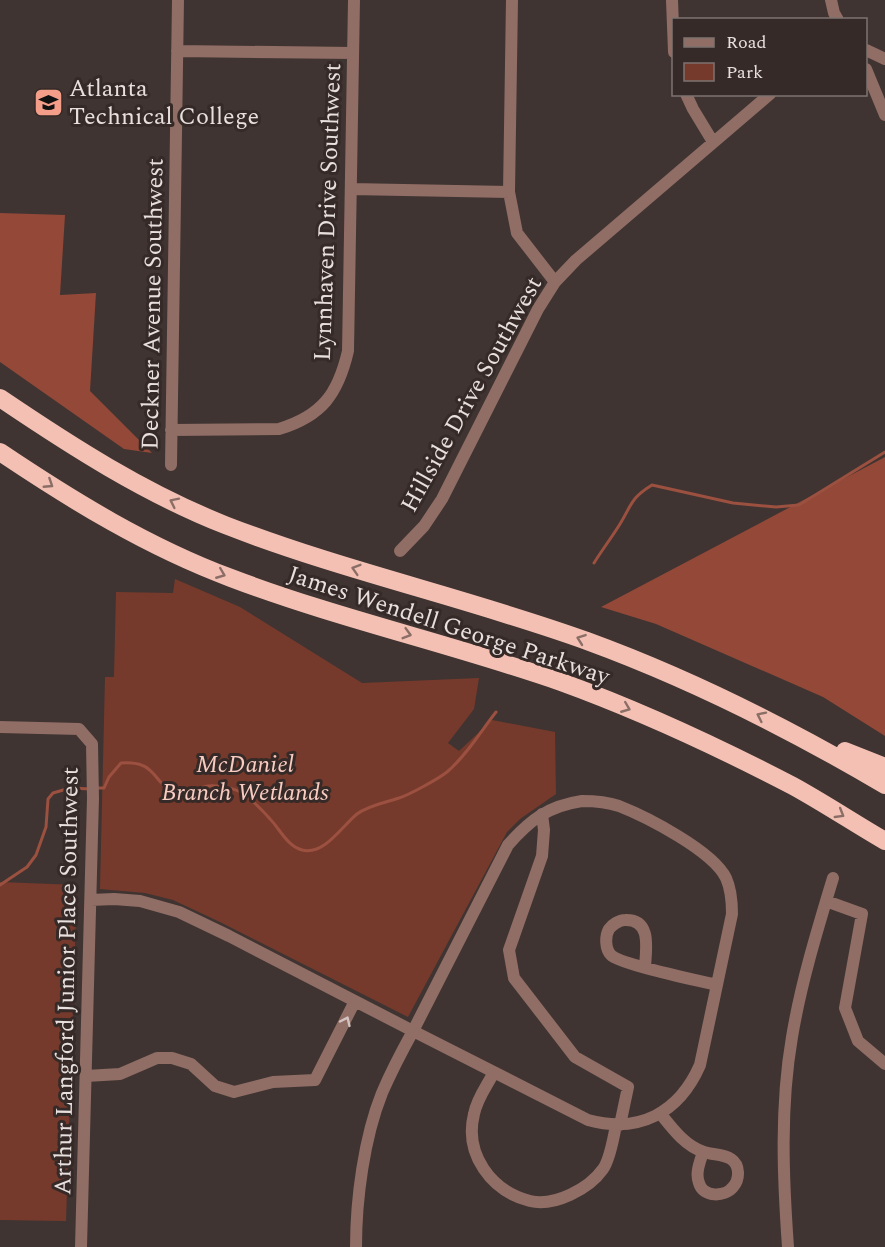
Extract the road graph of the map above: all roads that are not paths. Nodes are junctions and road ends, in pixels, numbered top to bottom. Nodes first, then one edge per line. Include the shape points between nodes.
1 (178, 0) edge
2 (354, 0) edge
3 (512, 0) edge
4 (672, 0) edge
5 (831, 0) edge
6 (673, 18) edge
7 (837, 18) edge
8 (867, 50) edge
9 (177, 51) junction
10 (353, 54) junction
11 (885, 59) edge
12 (867, 71) edge
13 (687, 96) edge
14 (768, 96) edge
15 (885, 115) edge
16 (713, 142) junction
17 (351, 189) junction
18 (509, 192) junction
19 (555, 282) junction
20 (0, 398) edge
21 (171, 430) junction
22 (0, 452) edge
23 (171, 465) dead end
24 (400, 550) dead end
25 (0, 727) edge
26 (786, 728) junction
27 (885, 767) edge
28 (885, 785) edge
29 (542, 814) junction
30 (885, 841) edge
31 (833, 878) dead end
32 (90, 900) junction
33 (826, 901) junction
34 (645, 967) dead end
35 (717, 985) junction
36 (355, 1001) junction
37 (413, 1031) junction
38 (885, 1064) edge
39 (494, 1072) junction
40 (86, 1076) junction
41 (660, 1113) junction
42 (618, 1125) junction
43 (703, 1152) dead end
44 (81, 1247) edge
45 (356, 1247) edge
46 (788, 1247) edge

1 - 9 street, Deckner Avenue Southwest
2 - 10 street, Lynnhaven Drive Southwest
3 - 18 street
4 - 6 street
5 - 7 street
8 - 11 street
9 - 10 street
9 - 21 street, Deckner Avenue Southwest
10 - 17 street, Lynnhaven Drive Southwest
12 - 15 street
13 - 16 street
14 - 16 street, Hillside Drive Southwest
16 - 19 street, Hillside Drive Southwest via 584,252
17 - 18 street
17 - 21 street, Lynnhaven Drive Southwest via 348,351 343,375 332,395 309,417 279,429
18 - 19 street via 517,233
19 - 24 street, Hillside Drive Southwest via 442,499 424,526
26 -> 20 highway, James Wendell George Parkway via 687,681 589,642 487,607 326,560 216,521 103,464
21 - 23 street, Deckner Avenue Southwest
22 -> 30 highway, James Wendell George Parkway via 117,525 197,564 305,604 492,659 631,709 795,787
25 - 32 street, Arthur Langford Junior Place Southwest via 79,729 92,744
26 - 27 highway
26 - 28 highway, James Wendell George Parkway
29 - 35 street via 582,801 619,806 691,845 715,863 732,897
29 - 37 street via 525,825 508,845
29 - 42 street via 542,856 509,950 514,978 575,1057 628,1087
31 - 33 street
32 - 36 street via 140,901 179,912
32 - 40 street, Arthur Langford Junior Place Southwest
33 - 38 street via 862,914 845,1008 858,1041
33 - 46 street via 806,967 792,1038 783,1144
34 - 35 street
35 - 41 street via 700,1065 692,1083
36 - 37 street
40 -> 36 street via 120,1074 158,1058 172,1058 191,1064 215,1086 234,1092 273,1082 315,1080
37 - 39 street
37 - 45 street via 382,1094 364,1157
39 - 42 street via 588,1120
39 - 42 street via 473,1116 473,1148 489,1178 510,1194 532,1202 554,1200 583,1188 604,1168
40 - 44 street, Arthur Langford Junior Place Southwest
41 - 42 street via 637,1123
41 - 43 street via 677,1135

